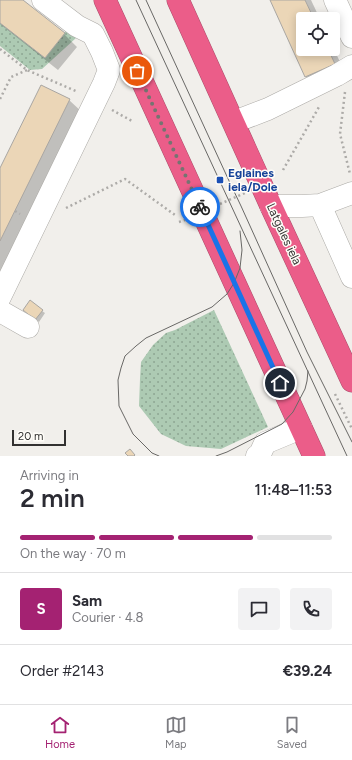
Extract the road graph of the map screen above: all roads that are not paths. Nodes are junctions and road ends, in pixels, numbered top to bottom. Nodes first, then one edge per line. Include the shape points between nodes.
1 (43, 0) edge
2 (105, 0) edge
3 (178, 0) edge
4 (335, 0) edge
5 (352, 37) edge
6 (125, 43) junction
7 (102, 52) junction
8 (350, 67) edge
9 (234, 122) junction
10 (351, 184) edge
11 (320, 205) junction
12 (271, 206) junction
13 (352, 277) edge
14 (0, 297) edge
15 (0, 311) edge
16 (28, 327) dead end
17 (352, 381) edge
18 (301, 428) junction
19 (257, 456) edge
20 (314, 456) edge

1 - 7 street via 77,26 93,34
2 - 6 highway
3 - 9 highway, Latgales iela
4 - 5 street
6 - 7 street
6 - 18 highway
7 - 14 street via 109,70 104,83
8 - 9 street via 268,109
9 - 12 highway, Latgales iela
10 - 11 street
11 - 12 street
11 - 13 street
12 - 17 highway, Latgales iela
15 - 16 street
18 - 19 street via 265,443
18 - 20 highway

